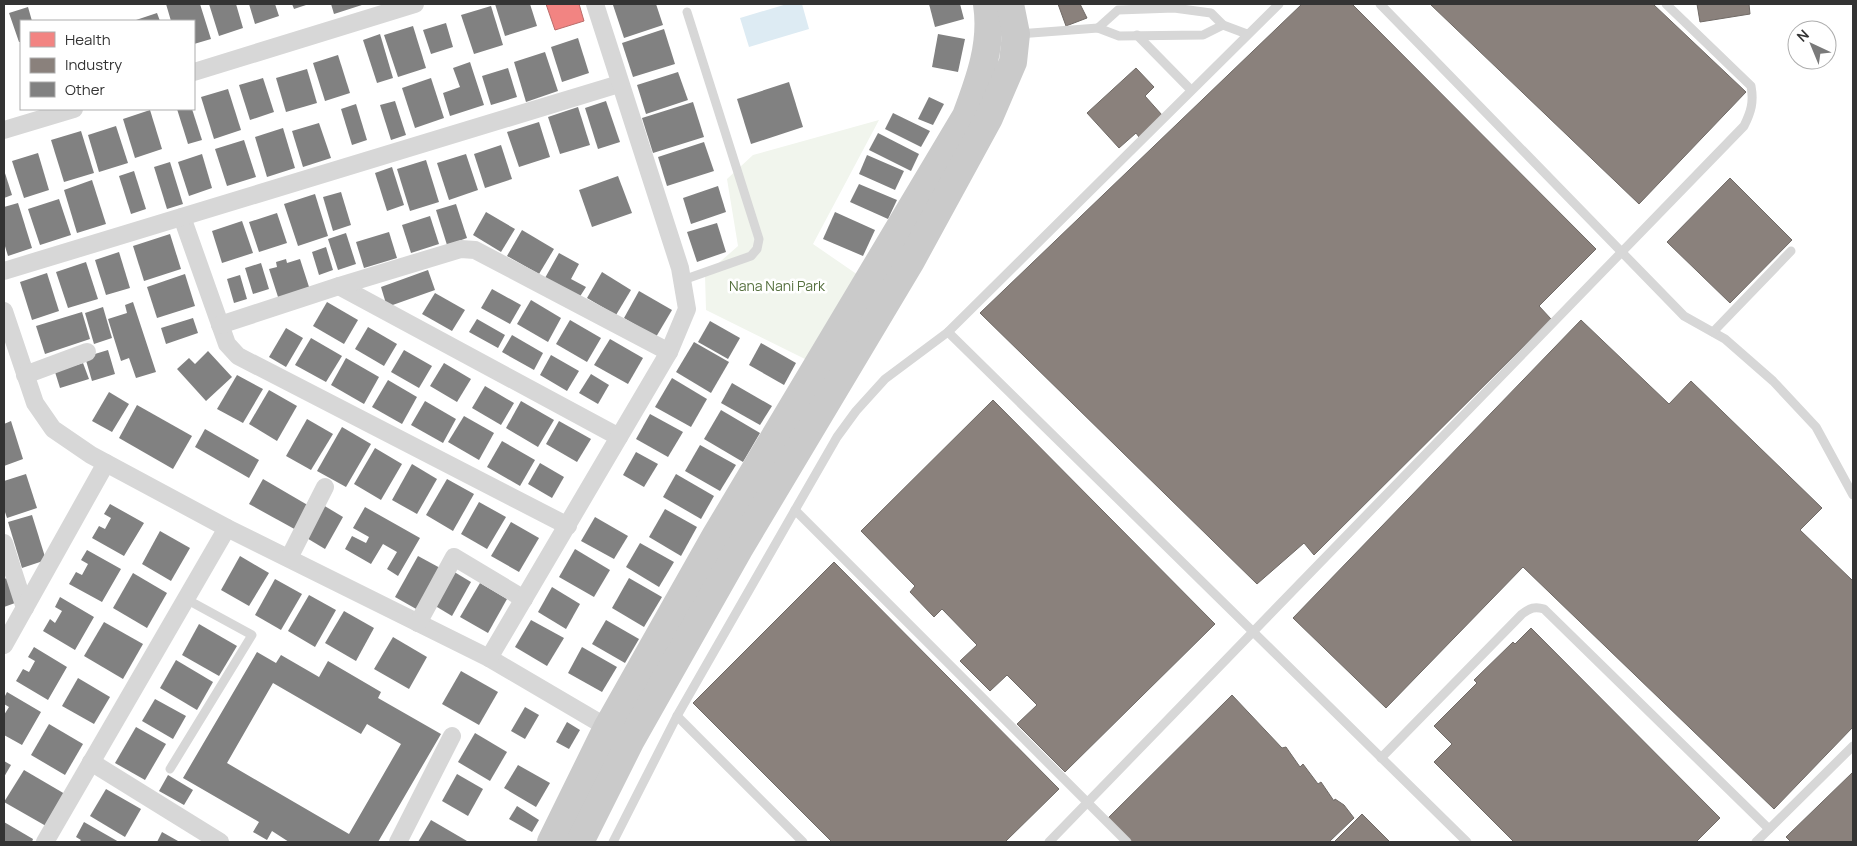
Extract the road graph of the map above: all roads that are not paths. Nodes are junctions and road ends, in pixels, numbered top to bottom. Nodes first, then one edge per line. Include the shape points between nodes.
1 (415, 4) edge
2 (595, 4) edge
3 (987, 4) edge
4 (1010, 4) edge
5 (1279, 4) edge
6 (1380, 4) edge
7 (1666, 4) edge
8 (687, 12) dead end
9 (1223, 25) junction
10 (1098, 28) junction
11 (1003, 33) junction
12 (1247, 34) junction
13 (1137, 35) junction
14 (195, 72) edge
15 (619, 84) junction
16 (1191, 90) junction
17 (71, 110) edge
18 (4, 130) edge
19 (182, 217) junction
20 (1791, 251) dead end
21 (1620, 252) junction
22 (4, 271) edge
23 (683, 280) junction
24 (339, 286) junction
25 (4, 311) edge
26 (220, 325) junction
27 (948, 332) junction
28 (1713, 332) junction
29 (87, 352) dead end
30 (670, 352) junction
31 (11, 357) edge
32 (25, 374) junction
33 (619, 437) junction
34 (106, 464) junction
35 (325, 487) dead end
36 (1853, 495) edge
37 (795, 510) junction
38 (568, 526) junction
39 (227, 528) junction
40 (4, 543) edge
41 (289, 558) junction
42 (524, 599) junction
43 (186, 600) junction
44 (25, 608) junction
45 (418, 622) junction
46 (1252, 631) junction
47 (4, 645) edge
48 (489, 658) junction
49 (677, 716) junction
50 (608, 728) junction
51 (452, 736) dead end
52 (631, 740) junction
53 (1853, 746) edge
54 (1381, 758) junction
55 (91, 762) junction
56 (170, 769) dead end
57 (1087, 803) junction
58 (1769, 829) junction
59 (1462, 841) edge
60 (45, 842) edge
61 (220, 842) edge
62 (398, 842) edge
63 (551, 842) edge
64 (580, 842) edge
65 (613, 842) edge
66 (803, 842) edge
67 (1050, 842) edge
68 (1127, 842) edge
69 (1756, 842) edge

1 - 14 street
2 - 15 street
3 - 11 main road
4 - 11 main road
5 - 12 lane
6 - 21 lane
7 - 21 lane via 1750,86 1751,111 1744,126
8 - 23 lane via 759,239 751,256
9 - 10 lane via 1211,13 1174,8 1118,10
9 - 12 lane
9 - 13 lane via 1204,35
10 - 11 lane
10 - 13 lane via 1119,36
11 - 50 main road via 966,116 721,527
11 - 52 main road via 1013,62 989,118 911,261 739,549
12 - 16 lane
13 - 16 lane
15 - 19 street
15 - 23 street
16 - 27 lane
17 - 18 street
19 - 22 street
19 - 26 street
20 - 28 lane
21 - 28 lane via 1684,316
21 - 46 lane
23 - 30 street via 687,309
24 - 26 street
24 - 30 street via 461,249 475,250
24 - 33 street
25 - 31 street
26 - 38 street via 227,344 238,356
27 - 37 lane via 885,379 856,411
27 - 46 lane
28 - 36 lane via 1774,381 1816,427
29 - 32 street
30 - 33 street
31 - 32 street
32 - 34 street via 35,402 53,429
33 - 38 street
34 - 39 street
34 - 44 street
35 - 41 street
37 - 49 lane
37 - 57 lane
38 - 42 street
39 - 41 street
39 - 43 street
40 - 44 street
41 - 45 street
42 - 45 street via 454,558
42 - 48 street
43 - 55 street
43 - 56 lane via 252,635
44 - 47 street
45 - 48 street
46 - 54 lane
46 - 57 lane
48 - 50 street
49 - 65 lane
49 - 66 lane
50 - 52 street
50 - 63 main road
51 - 62 street
52 - 64 main road
53 - 58 lane
54 - 58 lane via 1522,614 1537,607 1544,609
54 - 59 lane
55 - 60 street
55 - 61 street
57 - 67 lane
57 - 68 lane
58 - 69 lane

